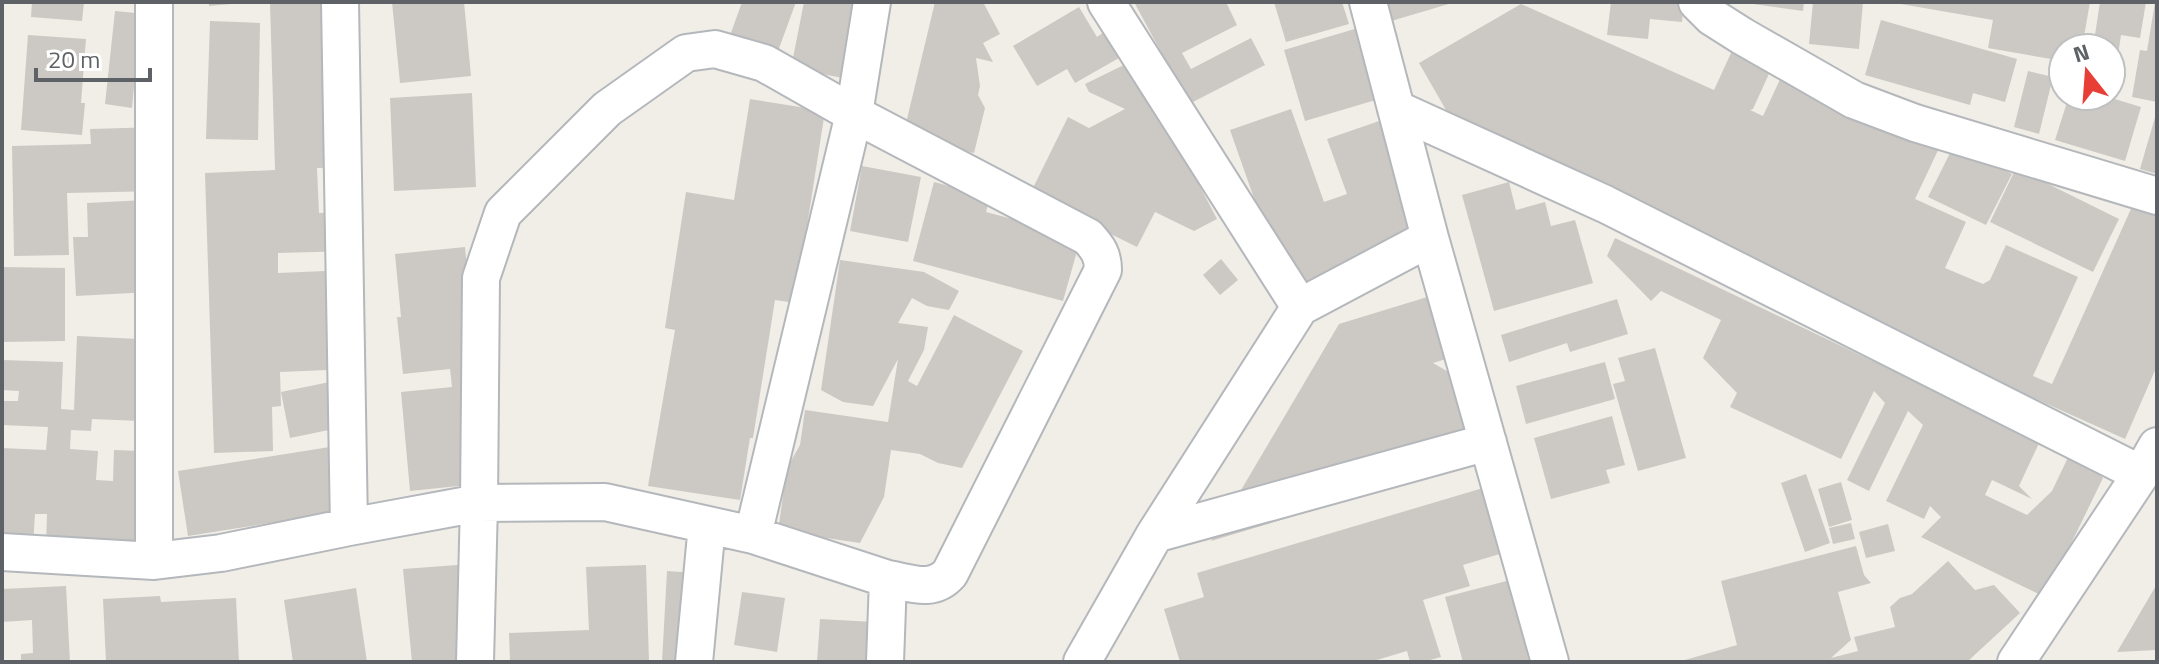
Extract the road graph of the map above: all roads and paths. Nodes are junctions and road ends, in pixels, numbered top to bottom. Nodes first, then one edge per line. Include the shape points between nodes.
1 (154, 2) edge
2 (340, 2) edge
3 (872, 2) edge
4 (1106, 2) edge
5 (1368, 2) edge
6 (1697, 2) edge
7 (1396, 109) junction
8 (854, 114) junction
9 (2157, 196) edge
10 (1430, 238) junction
11 (1300, 307) junction
12 (1488, 442) junction
13 (2149, 460) edge
14 (479, 503) junction
15 (707, 525) junction
16 (349, 527) junction
17 (1155, 534) junction
18 (753, 535) junction
19 (2, 552) edge
20 (154, 561) junction
21 (888, 579) junction
22 (1545, 661) edge
23 (475, 662) edge
24 (694, 662) edge
25 (885, 662) edge
26 (1082, 662) edge
27 (2016, 662) edge

1 - 20 street
2 - 16 street
3 - 8 street
4 - 11 street
5 - 7 street
6 - 9 street via 1742,36 1854,100
7 - 10 street
7 - 13 street
8 - 14 street via 764,63 715,49 686,53 607,109 503,213 481,278
8 - 18 street
8 - 21 street via 1088,237 1103,259 1103,270 950,573 926,586
10 - 11 street
10 - 12 street
11 - 17 street
12 - 17 street
12 - 22 street
13 - 27 street
14 - 15 street via 605,502
14 - 16 street
14 - 23 street
15 - 18 street
15 - 24 street
16 - 20 street
17 - 26 street
18 - 21 street
19 - 20 street
21 - 25 street

